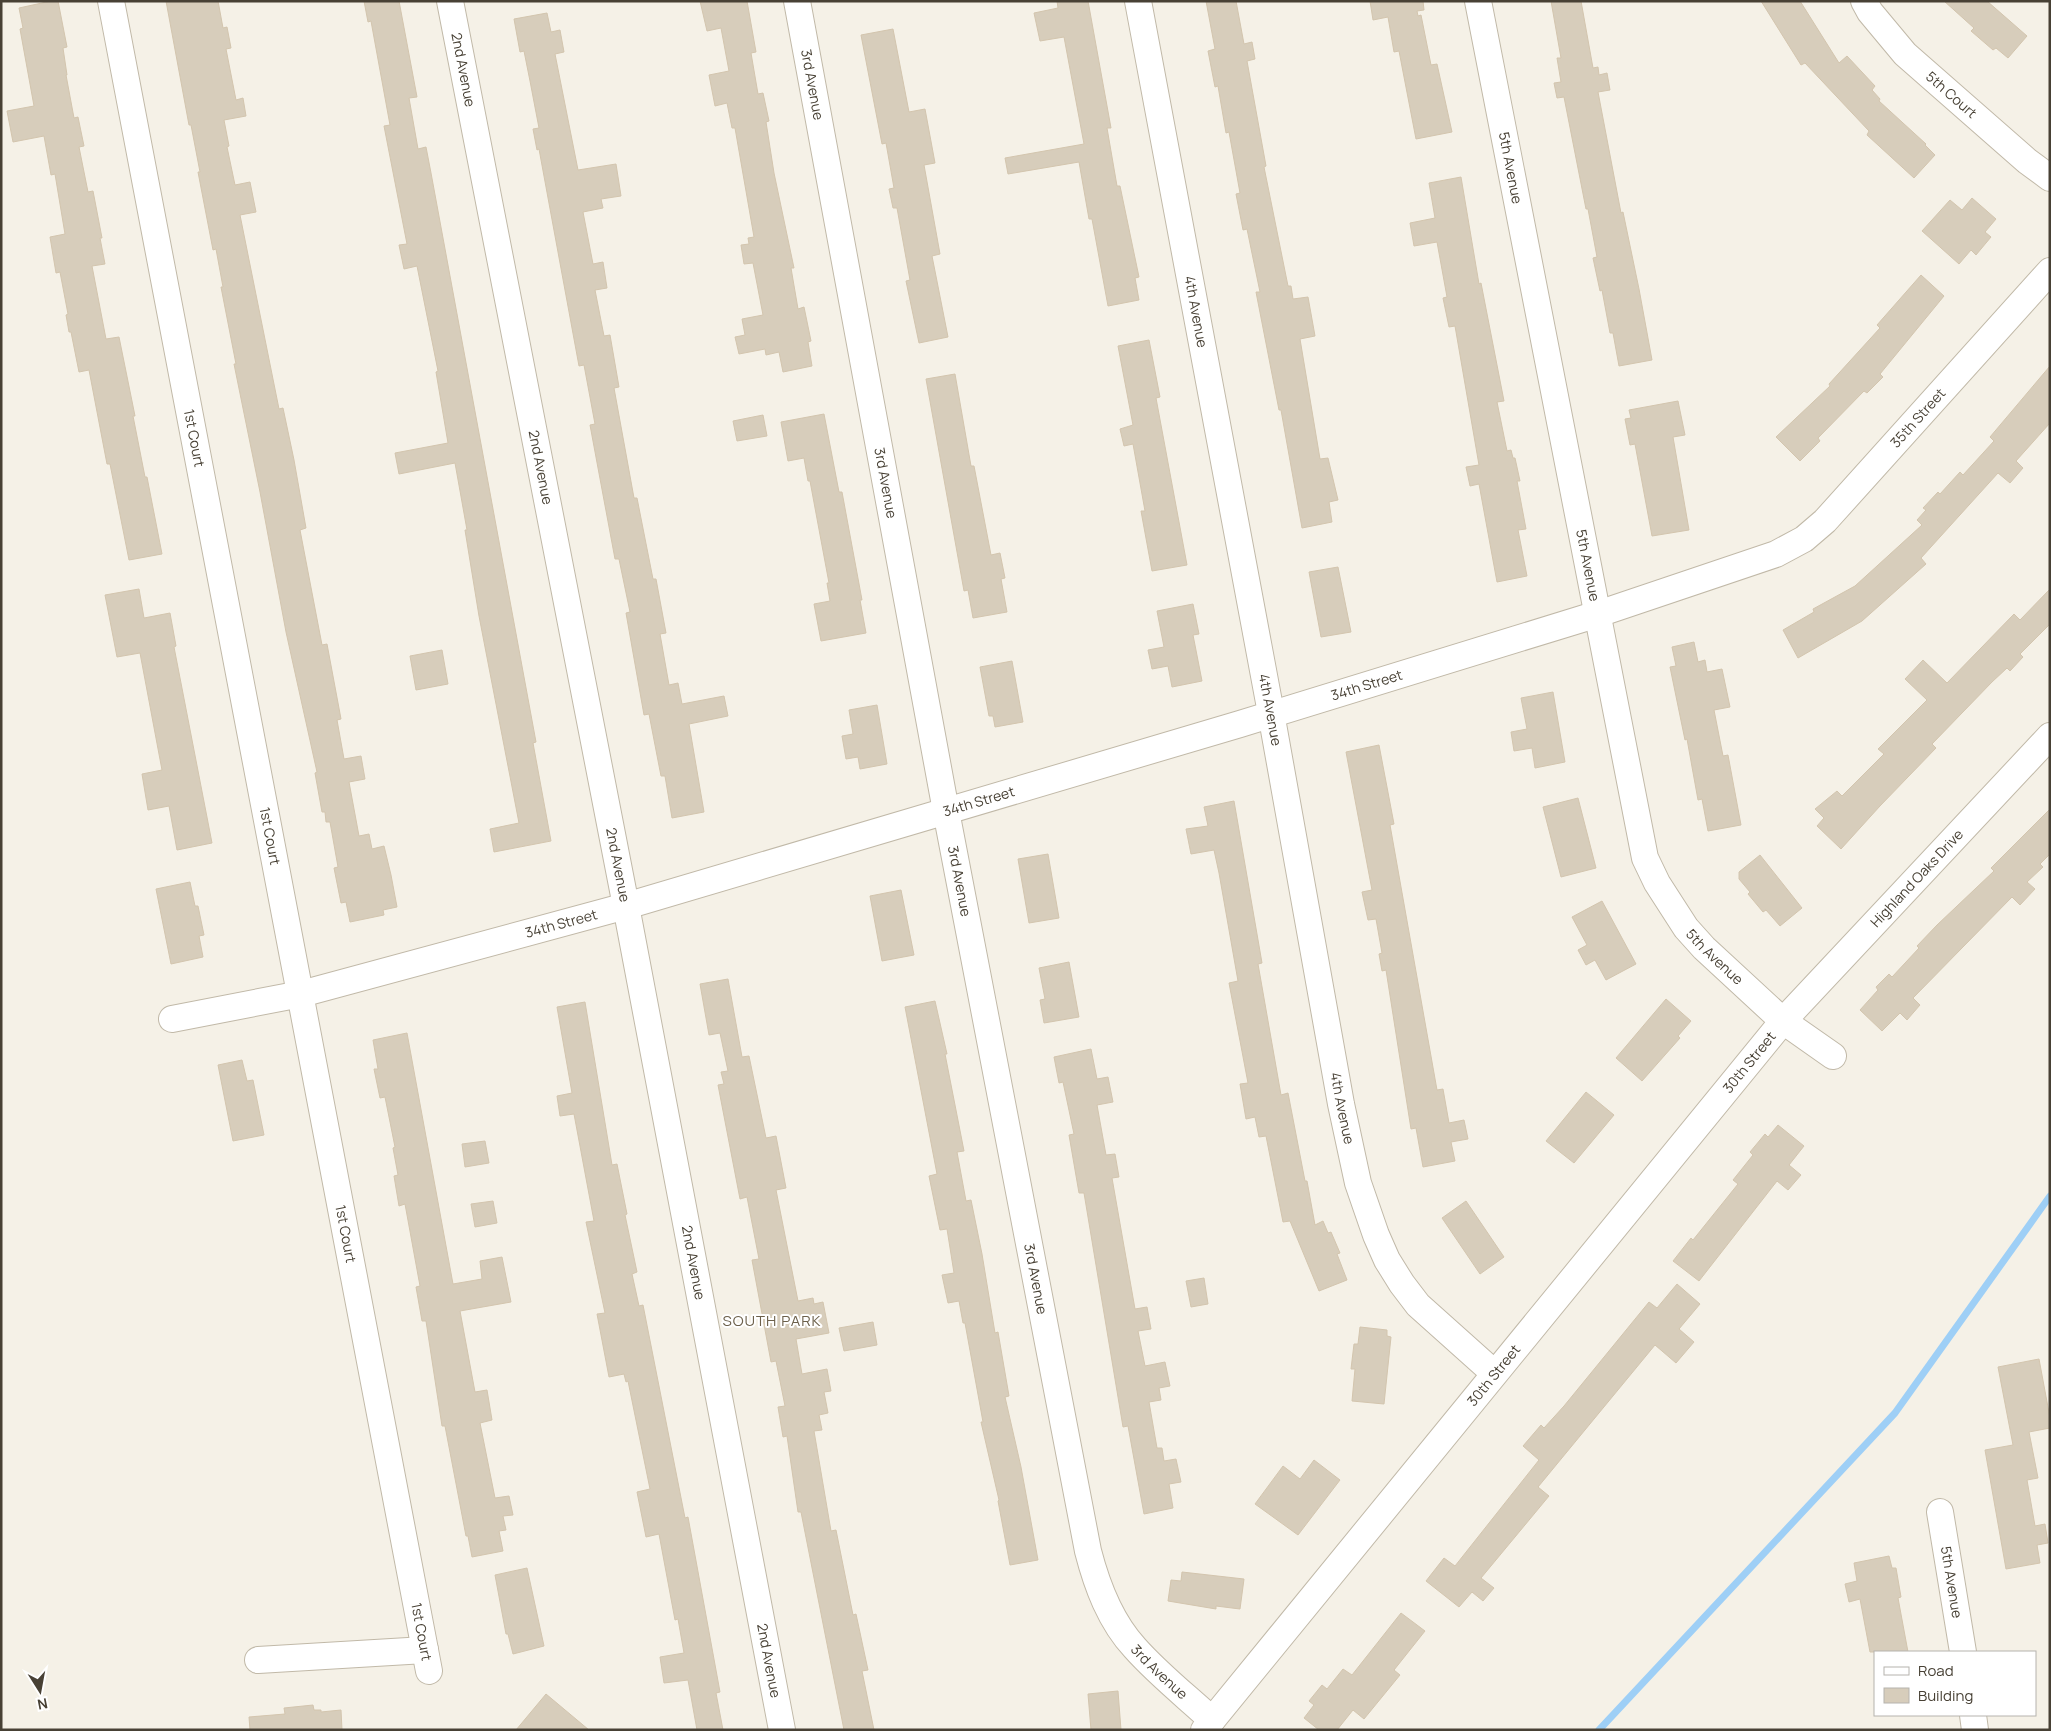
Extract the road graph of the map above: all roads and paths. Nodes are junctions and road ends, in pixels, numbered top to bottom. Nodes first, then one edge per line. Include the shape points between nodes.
1 (111, 1) edge
2 (450, 1) edge
3 (797, 1) edge
4 (1138, 1) edge
5 (1478, 1) edge
6 (1864, 1) edge
7 (2050, 178) edge
8 (2050, 271) edge
9 (1776, 554) joint
10 (1598, 614) junction
11 (1271, 713) junction
12 (2050, 736) edge
13 (946, 812) junction
14 (626, 906) junction
15 (301, 994) junction
16 (172, 1019) dead end
17 (1783, 1021) junction
18 (1834, 1056) dead end
19 (1494, 1373) junction
20 (1940, 1512) dead end
21 (1963, 1651) edge
22 (258, 1660) dead end
23 (1973, 1716) edge
24 (1208, 1725) edge
25 (782, 1730) edge
26 (1975, 1730) edge

1 - 15 street, 1st Court
2 - 14 street, 2nd Avenue
3 - 13 street, 3rd Avenue
4 - 11 street, 4th Avenue
5 - 10 street, 5th Avenue
6 - 7 street, 5th Court via 1905,54
8 - 9 street, 35th Street via 1825,521 1804,539
9 - 10 street, 34th Street
10 - 11 street, 34th Street
10 - 17 street, 5th Avenue via 1646,858 1686,928
11 - 13 street, 34th Street
11 - 19 street, 4th Avenue via 1358,1183 1376,1235 1392,1268 1418,1305
12 - 17 street, Highland Oaks Drive
13 - 14 street, 34th Street
13 - 24 street, 3rd Avenue via 1094,1577 1114,1618 1134,1648
14 - 15 street, 34th Street
14 - 25 street, 2nd Avenue
15 - 16 street, 34th Street
15 - 22 street, 1st Court via 427,1660
17 - 18 street, 5th Avenue
17 - 19 street, 30th Street
19 - 24 street, 30th Street
20 - 21 street, 5th Avenue
23 - 26 street

